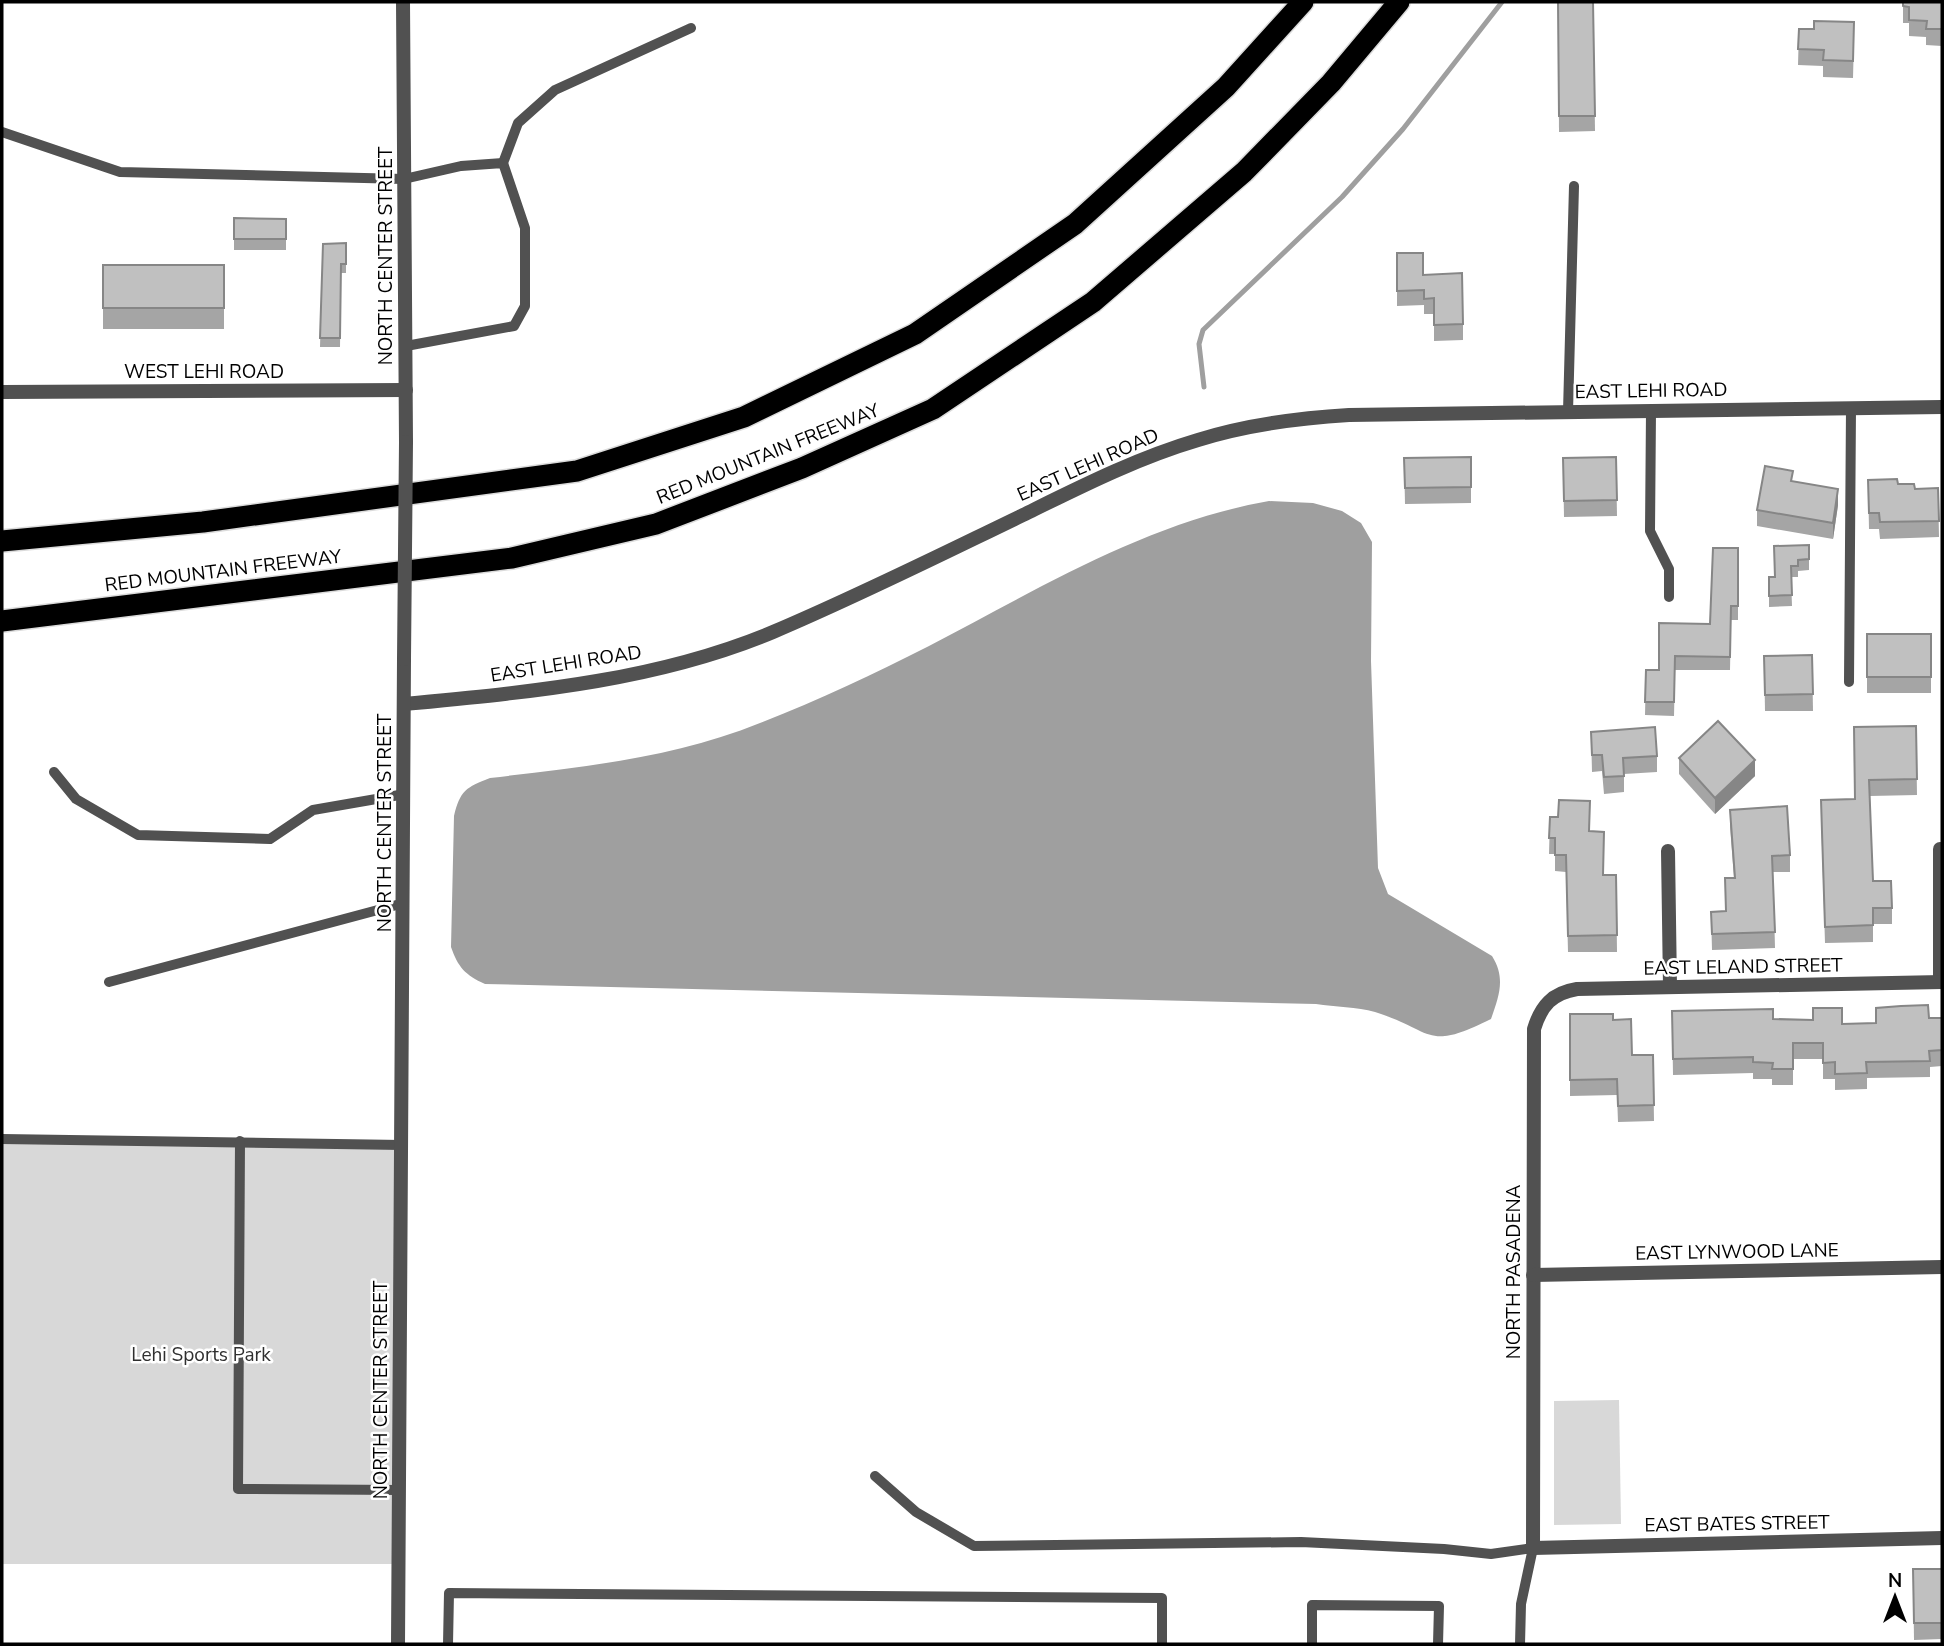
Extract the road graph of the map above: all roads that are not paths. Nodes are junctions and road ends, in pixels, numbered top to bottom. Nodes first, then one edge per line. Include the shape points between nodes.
1 (403, 2) edge
2 (1303, 2) edge
3 (1399, 2) edge
4 (691, 28) dead end
5 (2, 132) edge
6 (503, 163) junction
7 (404, 179) junction
8 (1574, 186) dead end
9 (406, 346) junction
10 (406, 390) junction
11 (2, 392) edge
12 (1942, 407) edge
13 (1850, 408) junction
14 (1651, 411) junction
15 (1568, 412) junction
16 (2, 541) edge
17 (1669, 597) dead end
18 (2, 621) edge
19 (1849, 682) dead end
20 (405, 704) junction
21 (54, 772) dead end
22 (405, 794) junction
23 (1940, 849) dead end
24 (1668, 851) dead end
25 (404, 904) junction
26 (108, 982) dead end
27 (1941, 982) edge
28 (1670, 987) junction
29 (1548, 1000) joint
30 (2, 1139) edge
31 (240, 1141) junction
32 (402, 1145) junction
33 (1942, 1267) edge
34 (1533, 1275) junction
35 (875, 1476) dead end
36 (400, 1490) junction
37 (1942, 1538) edge
38 (1533, 1548) junction
39 (398, 1644) edge
40 (448, 1644) edge
41 (1162, 1644) edge
42 (1312, 1644) edge
43 (1438, 1644) edge
44 (1520, 1644) edge

1 - 7 street, NORTH CENTER STREET
2 - 16 highway via 1226,87 1075,224 915,334 744,417 577,471 203,522
3 - 18 highway, RED MOUNTAIN FREEWAY via 1331,83 1244,172 1093,302 933,409 802,468 656,524 512,558
4 - 6 lane via 555,90 518,123
5 - 7 lane via 120,172
6 - 7 lane via 461,166
6 - 9 lane via 525,229 525,306 514,326
7 - 9 street, NORTH CENTER STREET
8 - 15 lane
9 - 10 street, NORTH CENTER STREET
10 - 11 street, WEST LEHI ROAD
10 - 20 street, NORTH CENTER STREET, bridge
12 - 13 street, EAST LEHI ROAD
13 - 14 street, EAST LEHI ROAD
13 - 19 lane
14 - 15 street, EAST LEHI ROAD
14 - 17 lane via 1650,531 1669,569
15 - 20 street, EAST LEHI ROAD via 1311,417 1200,439 1120,468 876,585 728,649 613,679
20 - 22 street, NORTH CENTER STREET
21 - 22 lane via 76,799 138,835 270,839 313,810
22 - 25 street, NORTH CENTER STREET
23 - 27 street
24 - 28 street
25 - 26 lane
25 - 32 street, NORTH CENTER STREET
27 - 28 street, EAST LELAND STREET
28 - 29 street, EAST LELAND STREET via 1577,989
29 - 34 street, NORTH PASADENA via 1534,1029
30 - 31 lane
31 - 32 lane
31 - 36 lane via 238,1489
32 - 36 street, NORTH CENTER STREET
33 - 34 street, EAST LYNWOOD LANE
34 - 38 street, NORTH PASADENA
35 - 38 lane via 916,1512 974,1546 1300,1542 1491,1554
36 - 39 street, NORTH CENTER STREET
37 - 38 street, EAST BATES STREET
38 - 44 lane via 1521,1604
40 - 41 lane via 449,1594 463,1594 1162,1598
42 - 43 lane via 1312,1605 1439,1606

